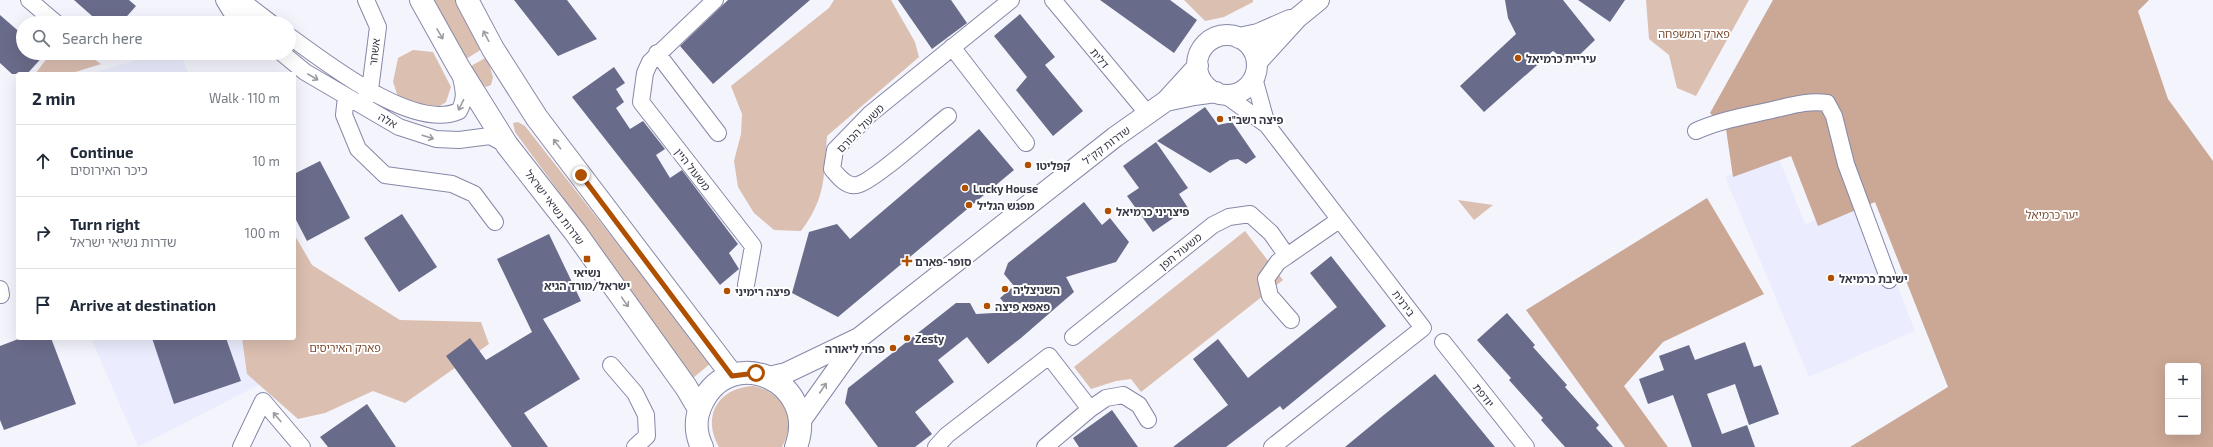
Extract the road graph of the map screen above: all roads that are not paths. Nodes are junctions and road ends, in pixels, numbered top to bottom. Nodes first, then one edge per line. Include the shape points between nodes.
1 (29, 0) edge
2 (224, 0) edge
3 (241, 0) edge
4 (366, 0) edge
5 (421, 0) edge
6 (467, 0) edge
7 (716, 0) edge
8 (1054, 0) edge
9 (1319, 0) edge
10 (1003, 2) edge
11 (48, 16) edge
12 (237, 16) edge
13 (262, 16) edge
14 (1297, 18) junction
15 (1240, 38) junction
16 (296, 41) edge
17 (952, 47) junction
18 (657, 53) junction
19 (290, 60) edge
20 (1198, 66) junction
21 (459, 68) junction
22 (1256, 70) junction
23 (370, 90) junction
24 (1220, 93) junction
25 (346, 96) junction
26 (1166, 101) junction
27 (361, 105) junction
28 (1148, 114) junction
29 (948, 116) dead end
30 (1266, 125) junction
31 (1696, 131) dead end
32 (718, 134) dead end
33 (1026, 143) dead end
34 (507, 145) junction
35 (1339, 220) junction
36 (496, 222) dead end
37 (1287, 256) junction
38 (1890, 280) dead end
39 (746, 286) dead end
40 (1291, 320) dead end
41 (1073, 337) dead end
42 (859, 338) junction
43 (1443, 342) dead end
44 (611, 365) dead end
45 (732, 376) junction
46 (769, 377) junction
47 (1090, 409) junction
48 (801, 420) junction
49 (1148, 420) dead end
50 (697, 433) edge
51 (241, 447) edge
52 (302, 447) edge
53 (635, 447) edge
54 (796, 447) edge
55 (936, 447) edge
56 (1045, 447) edge
57 (1272, 447) edge
58 (1526, 447) edge

1 - 11 street
2 - 12 street
3 - 13 street
4 - 23 street, אשחר via 378,27
5 -> 21 main road, שדרות נשיאי ישראל
45 -> 6 main road via 537,118 493,49
7 - 18 street, משעול היין
8 - 28 street, דלית
9 - 14 street
10 - 17 street, משעול הכורם
14 - 15 street via 1258,34
14 - 22 street
15 - 20 street via 1226,35 1213,39 1201,52
15 - 22 street via 1253,50
16 - 23 street, אלה
17 - 29 street, משעול הכורם via 870,114 835,150 832,169 844,182 856,185 871,178
17 - 33 street
18 - 32 street
18 - 39 street, משעול היין via 645,73 641,102 753,246
19 -> 25 street, אלה via 305,72
20 - 24 street via 1204,83
20 - 26 street
21 -> 23 street, אלה via 465,92 464,102 459,111 451,115 421,114
21 - 34 main road, שדרות נשיאי ישראל
22 - 24 street via 1244,90 1237,93
22 - 30 street, בירנית
23 - 27 street, אשחר
24 - 26 street
24 - 30 street, בירנית
25 - 27 street, אלה
25 - 36 street via 344,115 358,149 385,175 452,184 474,194
26 - 28 street, שדרות קק"ל
27 -> 34 street, אלה via 399,127 436,139 459,140 490,136
28 - 42 street, שדרות קק"ל
30 - 35 street, בירנית
31 - 38 street via 1711,124 1788,106 1815,101 1827,103 1834,116 1846,164
34 -> 50 main road, שדרות נשיאי ישראל via 575,232 686,387
35 - 37 street
35 - 57 street, בירנית via 1423,328
37 - 40 street via 1278,262 1266,279 1270,296
37 - 41 street, משעול תפן via 1271,233 1250,214 1229,217 1213,225
42 - 46 street via 786,373
48 -> 42 street
43 - 58 street, יודפת
44 - 53 street via 635,393 646,414 647,436
45 - 46 main road via 756,373
45 - 50 main road via 712,388
46 - 48 main road via 788,391 797,405
47 - 49 street via 1106,398 1123,394 1139,405
47 - 55 street via 1049,356 947,435
47 - 56 street
48 - 54 main road
52 -> 51 street via 263,401

